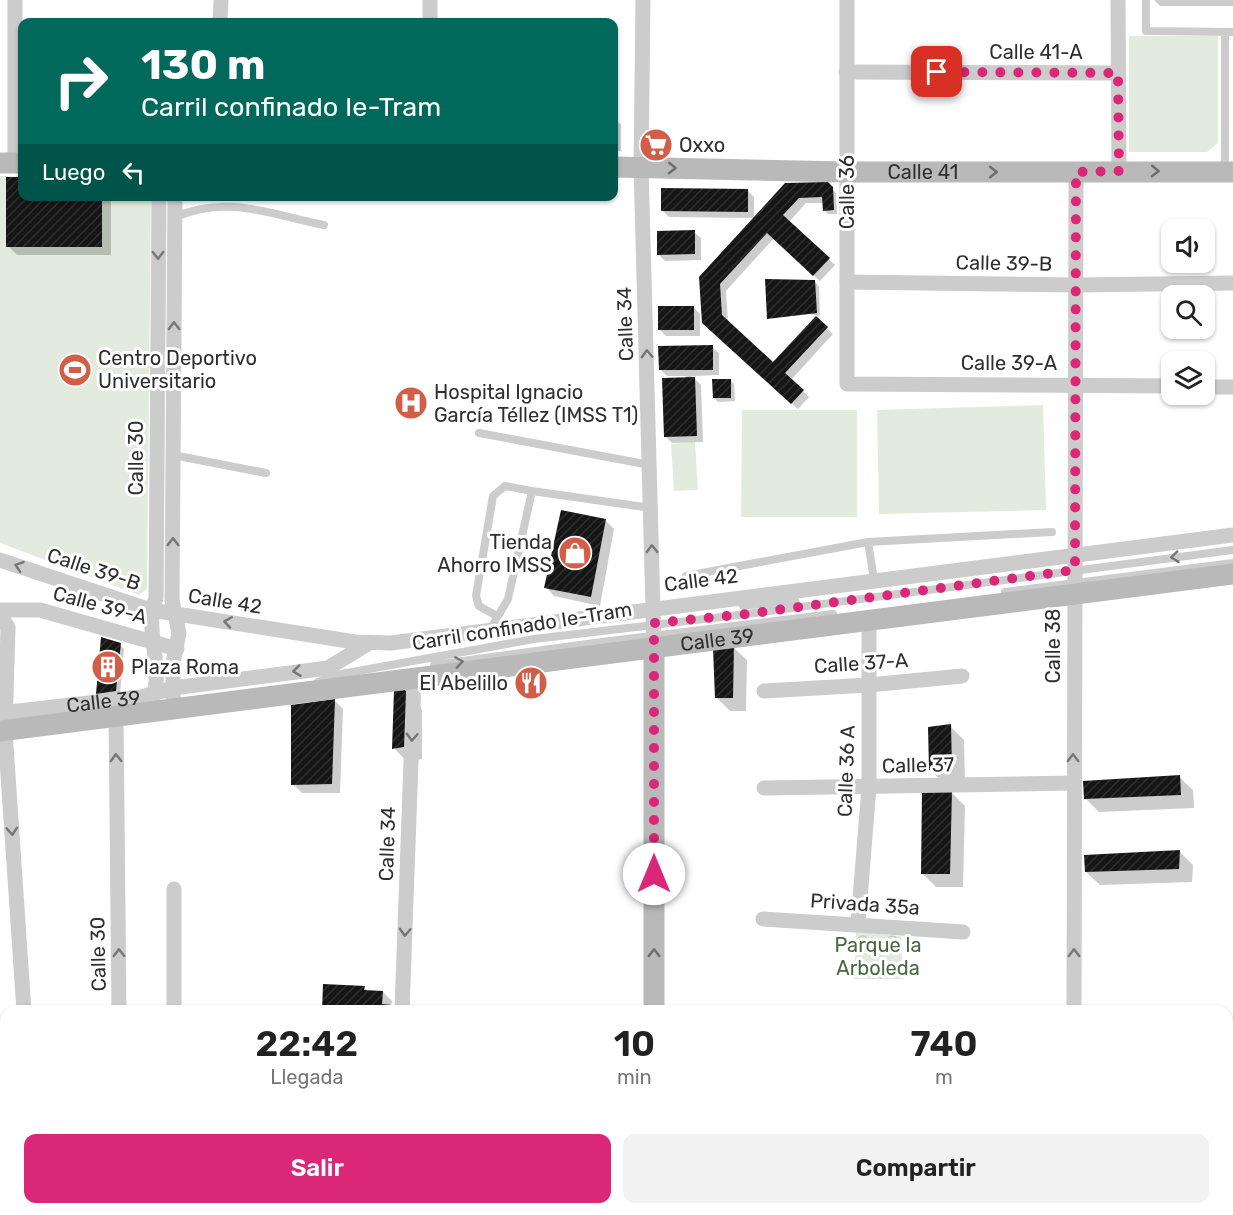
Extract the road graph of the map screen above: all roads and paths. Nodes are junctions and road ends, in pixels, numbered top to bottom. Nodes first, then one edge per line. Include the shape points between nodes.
1 (15, 0) edge
2 (221, 0) edge
3 (430, 0) edge
4 (644, 0) edge
5 (847, 0) edge
6 (1118, 0) edge
7 (1146, 0) edge
8 (220, 18) edge
9 (430, 18) edge
10 (1229, 32) edge
11 (846, 72) junction
12 (1118, 73) junction
13 (12, 163) edge
14 (618, 167) edge
15 (641, 167) junction
16 (1119, 171) junction
17 (847, 172) junction
18 (1076, 172) junction
19 (1229, 172) edge
20 (159, 201) edge
21 (175, 201) edge
22 (174, 217) junction
23 (324, 225) dead end
24 (847, 282) junction
25 (1233, 283) edge
26 (1076, 285) junction
27 (847, 384) joint
28 (1075, 384) junction
29 (1161, 386) edge
30 (1215, 387) edge
31 (1233, 387) edge
32 (479, 433) dead end
33 (157, 453) junction
34 (173, 455) junction
35 (650, 465) junction
36 (266, 473) dead end
37 (532, 491) junction
38 (651, 508) junction
39 (1052, 532) dead end
40 (1233, 535) edge
41 (868, 542) junction
42 (1233, 550) edge
43 (1075, 554) junction
44 (0, 560) edge
45 (1233, 563) edge
46 (1233, 574) edge
47 (686, 576) dead end
48 (874, 580) junction
49 (1075, 583) junction
50 (994, 594) dead end
51 (0, 610) edge
52 (151, 610) junction
53 (843, 613) dead end
54 (175, 614) junction
55 (0, 616) edge
56 (497, 616) junction
57 (869, 620) junction
58 (654, 628) junction
59 (489, 631) junction
60 (152, 642) junction
61 (369, 643) junction
62 (177, 649) junction
63 (962, 676) dead end
64 (414, 678) junction
65 (318, 682) junction
66 (869, 686) junction
67 (764, 691) dead end
68 (181, 700) junction
69 (150, 704) junction
70 (116, 717) junction
71 (3, 721) edge
72 (1073, 783) junction
73 (869, 787) junction
74 (764, 788) dead end
75 (174, 889) dead end
76 (764, 919) dead end
77 (858, 923) junction
78 (963, 932) dead end
79 (24, 1005) edge
80 (120, 1005) edge
81 (174, 1005) edge
82 (402, 1005) edge
83 (654, 1005) edge
84 (1074, 1005) edge

1 - 13 street
2 - 8 street
3 - 9 street
4 - 15 street, Calle 34
5 - 11 street, Calle 36
6 - 12 street
7 - 10 lane via 1146,31
10 - 19 lane
11 - 12 street, Calle 41-A
11 - 17 street, Calle 36
12 - 16 street
14 - 15 main road, Calle 41
15 -> 17 main road, Calle 41
35 -> 15 street, Calle 34
16 - 18 main road, Calle 41
16 -> 19 main road, Calle 41
17 -> 18 main road, Calle 41
17 - 24 street, Calle 36
18 - 26 street, Calle 38
20 -> 33 street, Calle 30
21 - 22 street, Calle 30
22 - 23 lane via 206,206 230,205
34 -> 22 street, Calle 30
24 - 26 street, Calle 39-B
24 - 27 street, Calle 36
25 - 26 street, Calle 39-B
26 - 28 street, Calle 38
27 - 28 street, Calle 39-A
28 - 29 street, Calle 39-A
28 - 43 street, Calle 38
30 - 31 street
32 - 35 lane
33 - 34 lane
33 - 52 street, Calle 30 via 156,598
34 - 36 lane
54 -> 34 street, Calle 30
35 - 38 street, Calle 34
37 - 38 lane
37 - 56 lane via 508,598
37 - 56 lane via 505,486 493,496 477,596 479,606
58 -> 38 street, Calle 34
39 - 41 lane
40 - 43 street, Calle 42
41 - 47 lane
41 - 48 lane
42 -> 49 lane, Carril confinado Ie-Tram
43 - 48 street, Calle 42
43 - 49 street, Calle 38
52 -> 44 street, Calle 39-B
45 - 49 lane, Carril confinado Ie-Tram
46 - 49 main road, Calle 39
48 - 58 street, Calle 42
49 - 50 lane, Carril confinado Ie-Tram
49 - 57 main road, Calle 39
49 - 58 lane, Carril confinado Ie-Tram via 747,614
72 -> 49 street, Calle 38
51 - 60 street, Calle 39-A via 40,610
52 - 54 street, Calle 39-B
52 - 60 street, Calle 30
53 - 58 lane, Carril confinado Ie-Tram
61 -> 54 street, Calle 42
54 - 62 street, Calle 30
55 - 71 street via 8,627
56 - 59 lane
57 - 58 main road, Calle 39
57 - 66 street, Calle 36 A
58 - 59 street, Calle 42
58 - 64 main road, Calle 39
65 -> 58 lane, Carril confinado Ie-Tram
58 - 65 lane, Carril confinado Ie-Tram via 429,656
83 -> 58 main road
59 - 61 street, Calle 42 via 391,644
60 - 62 street, Calle 39-A
60 - 69 street, Calle 30 via 157,666
61 -> 68 street via 328,668
62 - 68 street, Calle 30 via 173,663
63 - 66 street, Calle 37-A
64 - 68 main road, Calle 39
64 -> 82 street, Calle 34
65 - 68 lane, Carril confinado Ie-Tram
66 - 67 street, Calle 37-A
66 - 73 street, Calle 36 A
68 - 69 main road, Calle 39
69 - 70 main road, Calle 39
69 - 71 street, Calle 39
70 - 71 main road, Calle 39
80 -> 70 street, Calle 30
71 -> 79 street
72 - 73 street, Calle 37
84 -> 72 street, Calle 38
73 - 74 street, Calle 37
73 - 77 street, Calle 36 A
75 - 81 street
76 - 77 street, Privada 35a
77 - 78 street, Privada 35a

